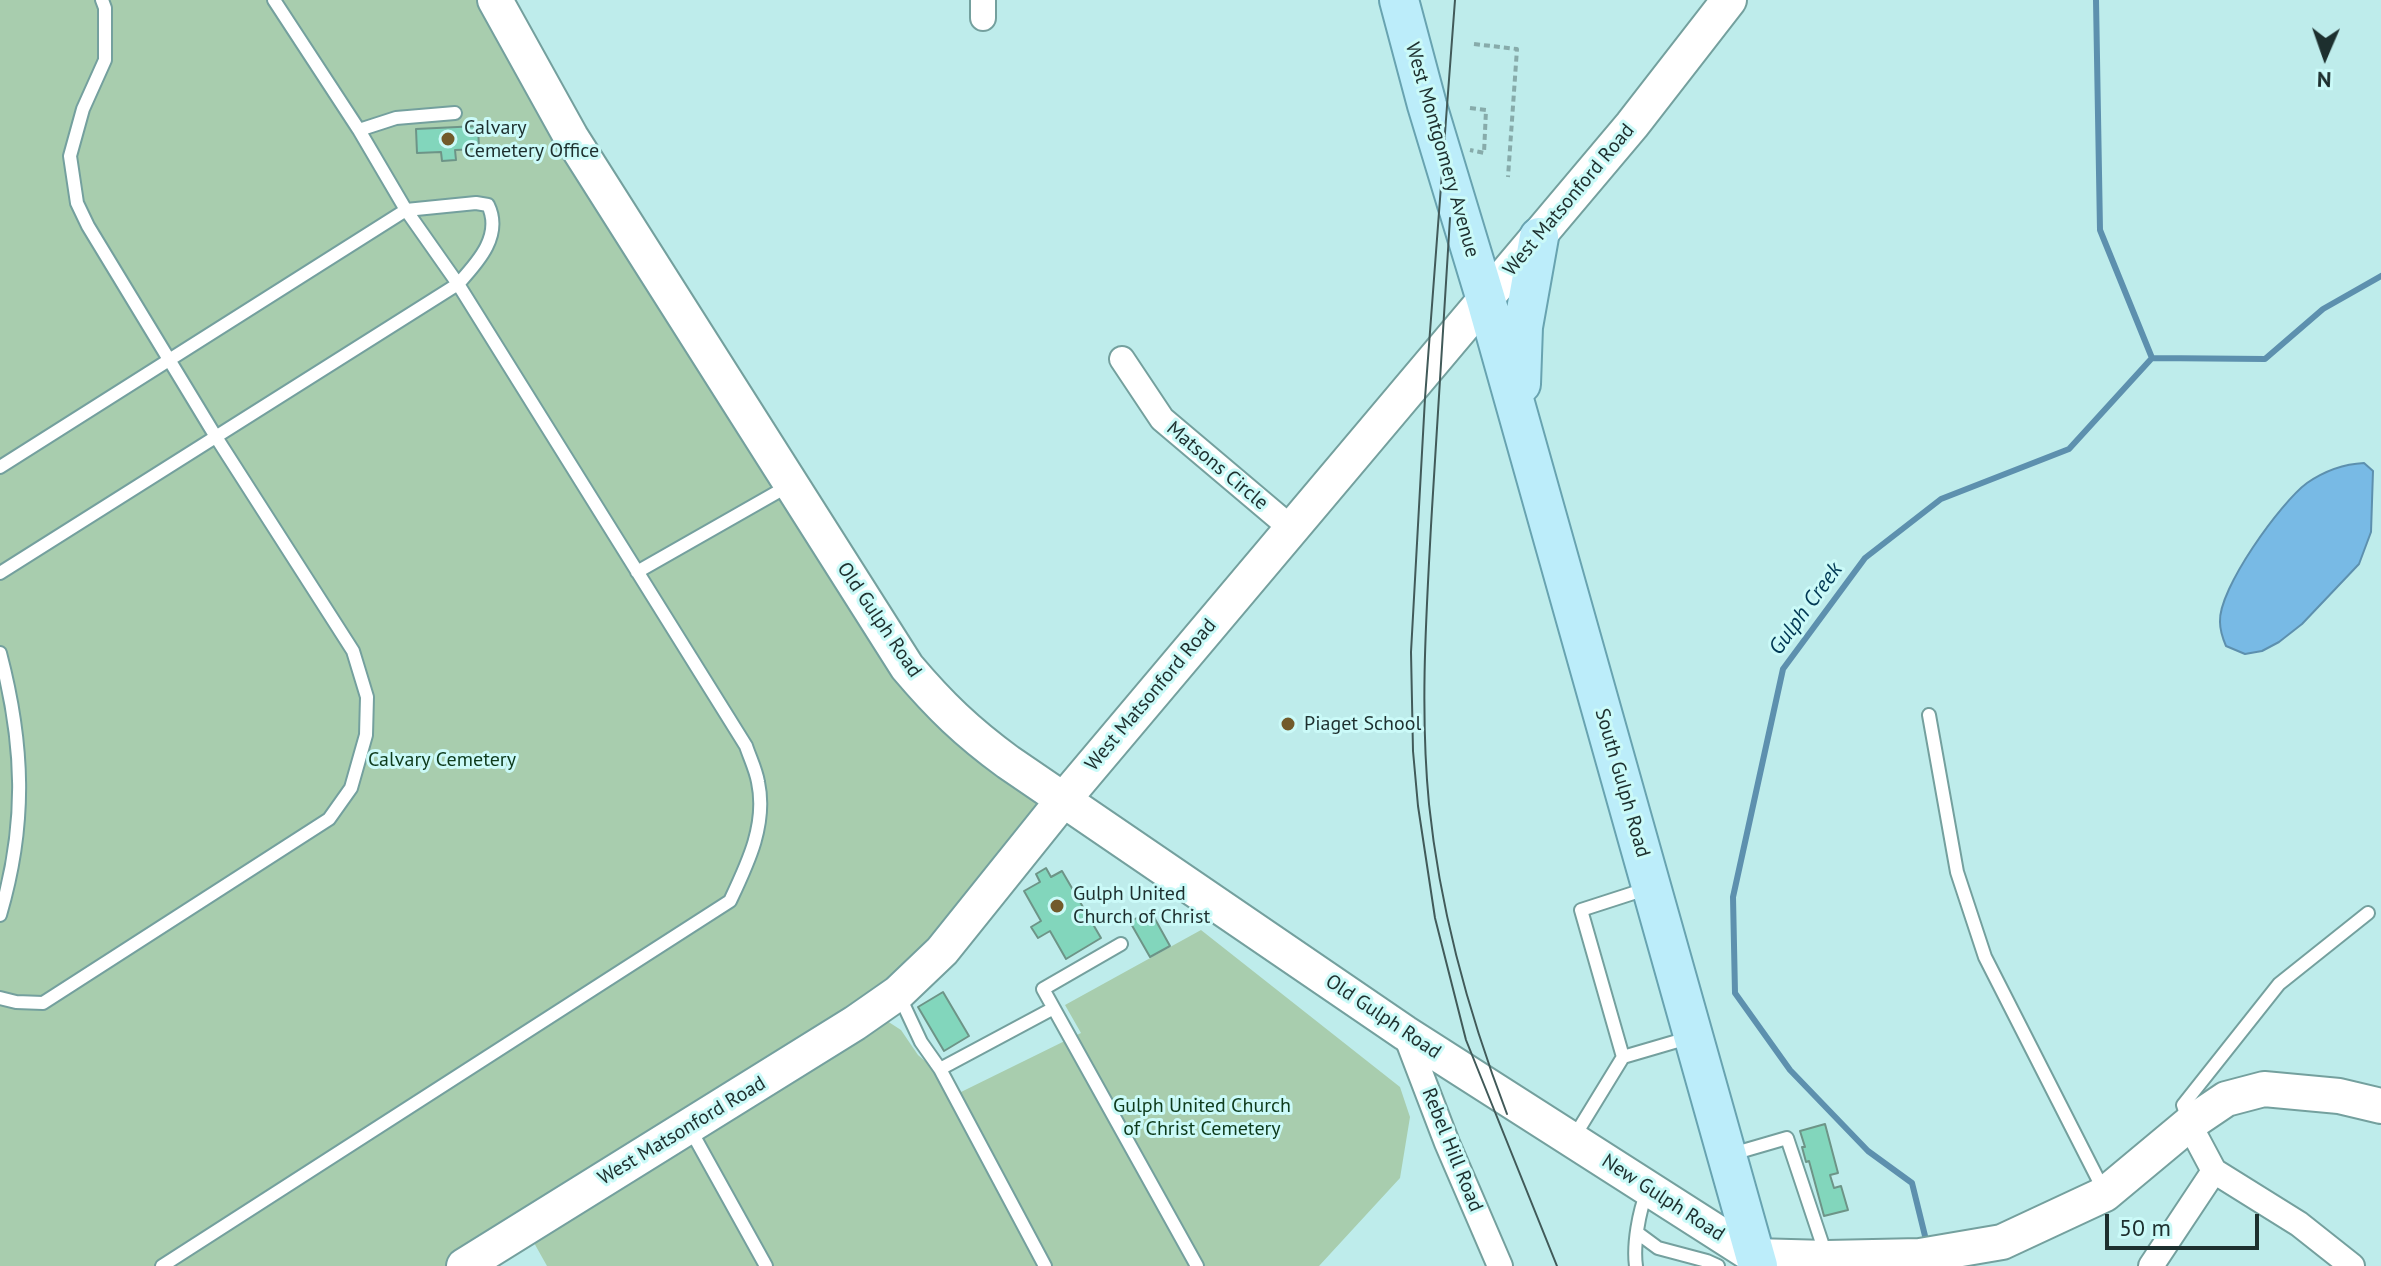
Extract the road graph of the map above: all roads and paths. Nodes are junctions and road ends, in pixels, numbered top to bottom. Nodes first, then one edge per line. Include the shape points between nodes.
1 (102, 0) edge
2 (274, 0) edge
3 (495, 0) edge
4 (1399, 0) edge
5 (1729, 0) edge
6 (1474, 44) dead end
7 (1470, 108) dead end
8 (455, 113) dead end
9 (359, 130) junction
10 (1484, 153) dead end
11 (1508, 177) dead end
12 (406, 210) junction
13 (1539, 237) junction
14 (458, 284) junction
15 (1486, 300) junction
16 (1122, 359) dead end
17 (169, 361) junction
18 (1520, 419) junction
19 (216, 437) junction
20 (0, 467) edge
21 (791, 484) junction
22 (1291, 528) junction
23 (637, 572) junction
24 (0, 573) edge
25 (0, 653) edge
26 (1929, 715) dead end
27 (1064, 799) junction
28 (1651, 887) junction
29 (2368, 913) dead end
30 (0, 915) edge
31 (1121, 944) dead end
32 (898, 993) junction
33 (0, 998) edge
34 (1052, 1009) junction
35 (1405, 1033) junction
36 (1693, 1036) junction
37 (1623, 1057) junction
38 (940, 1069) junction
39 (2381, 1106) edge
40 (2189, 1124) junction
41 (689, 1127) junction
42 (1572, 1140) junction
43 (1726, 1155) junction
44 (2214, 1171) junction
45 (1649, 1189) junction
46 (2105, 1194) junction
47 (1639, 1234) junction
48 (1827, 1258) junction
49 (1756, 1261) edge
50 (162, 1266) edge
51 (464, 1266) edge
52 (766, 1266) edge
53 (1045, 1266) edge
54 (1197, 1266) edge
55 (1500, 1266) edge
56 (1636, 1266) edge
57 (1718, 1266) edge
58 (2151, 1266) edge
59 (2352, 1266) edge

1 - 17 lane via 105,60 70,156 77,203
2 - 9 lane
3 - 21 street, Old Gulph Road via 571,137
4 - 15 main road, West Montgomery Avenue
5 - 13 street, West Matsonford Road
6 - 11 path via 1517,49
7 - 10 path via 1486,110
8 - 9 lane via 396,118
9 - 12 lane
12 - 14 lane
12 - 14 lane via 488,205 490,243
12 - 17 lane
13 - 15 street, West Matsonford Road
13 - 18 main road via 1523,327
14 - 19 lane
14 - 23 lane
15 - 18 main road, South Gulph Road
15 - 22 street, West Matsonford Road
16 - 22 street, Matsons Circle via 1162,419
17 - 19 lane
17 - 20 lane
18 - 28 main road, South Gulph Road
19 - 24 lane
19 - 33 lane via 353,651 367,697 366,735 351,788 329,819 66,990 43,1003
21 - 23 lane
21 - 27 street, Old Gulph Road via 907,667 934,699 968,733
22 - 27 street, West Matsonford Road
23 - 50 lane via 746,746 759,782 759,825 730,901
25 - 30 lane via 13,702 20,820
26 - 46 lane via 1957,872 1985,957
27 - 32 street, West Matsonford Road via 942,951
27 - 35 street, Old Gulph Road
28 - 36 main road, South Gulph Road
28 - 37 lane via 1581,910
29 - 40 lane via 2279,984 2183,1105
31 - 34 lane via 1043,989
32 - 38 lane
32 - 41 street, West Matsonford Road
34 - 38 lane
34 - 54 lane
35 - 42 street, Old Gulph Road
35 - 55 street, Rebel Hill Road
36 - 37 lane
36 - 43 main road, South Gulph Road
37 - 42 lane
38 - 53 lane
39 - 40 street via 2264,1089 2226,1099
40 - 44 street
40 - 46 street
41 - 51 street, West Matsonford Road
41 - 52 lane
42 - 45 street, New Gulph Road
43 - 48 lane via 1787,1138
43 - 49 main road, South Gulph Road
44 - 58 street
44 - 59 street via 2299,1224
45 - 47 lane
45 - 49 street, New Gulph Road
46 - 48 street via 2002,1242 1931,1254
47 - 56 lane
47 - 57 lane via 1658,1248
48 - 49 street

